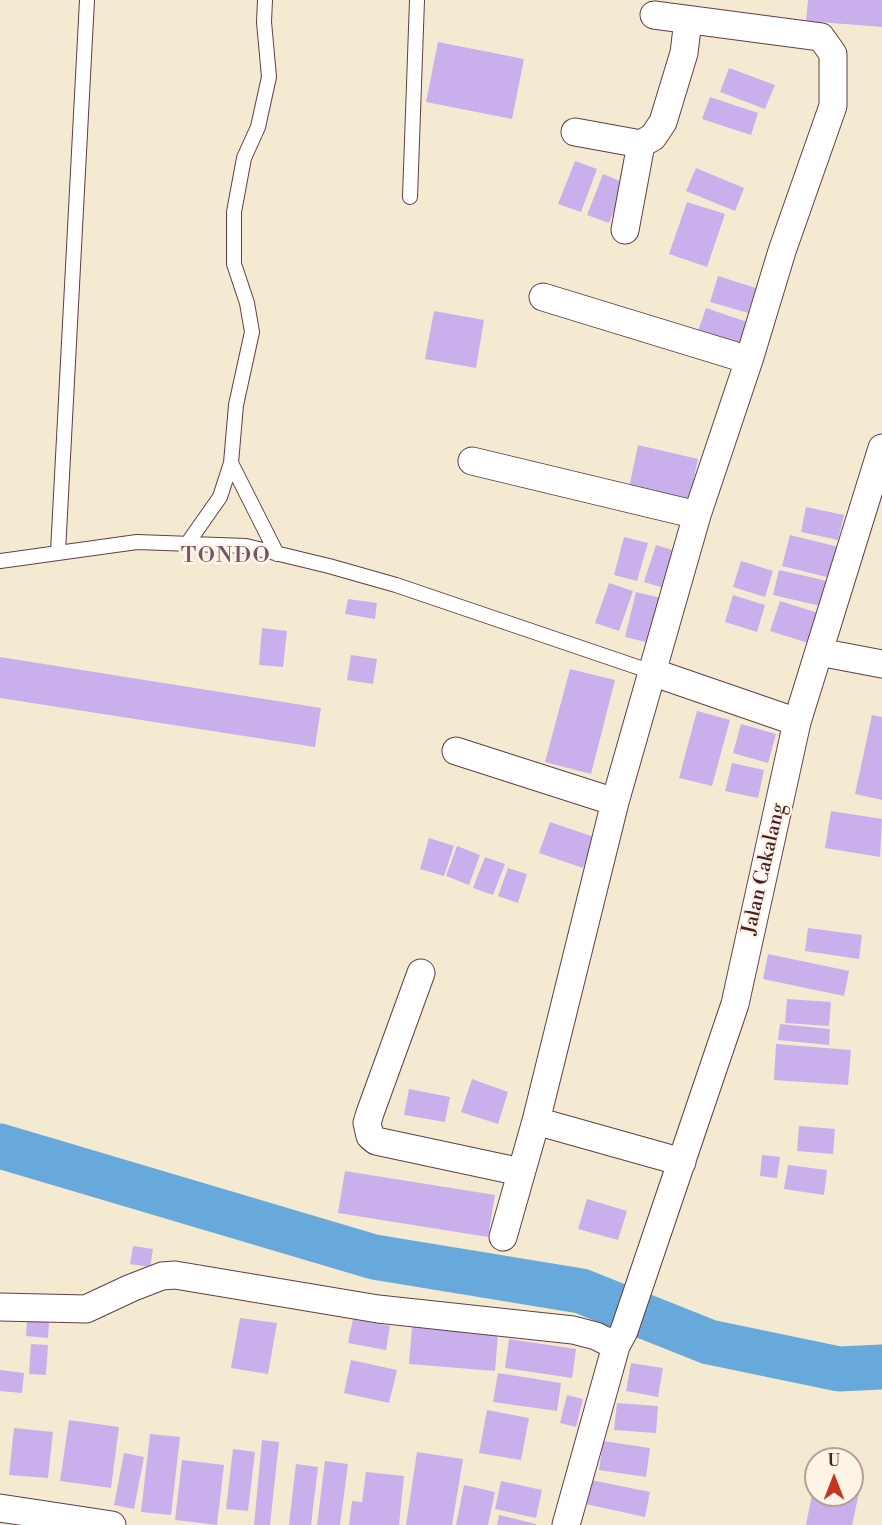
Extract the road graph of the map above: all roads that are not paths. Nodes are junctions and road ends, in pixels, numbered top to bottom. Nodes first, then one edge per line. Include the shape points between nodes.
1 (87, 0) edge
2 (265, 0) edge
3 (417, 0) edge
4 (654, 15) dead end
5 (688, 20) junction
6 (575, 132) dead end
7 (641, 144) junction
8 (410, 197) dead end
9 (625, 230) dead end
10 (543, 297) dead end
11 (749, 360) junction
12 (882, 449) edge
13 (472, 461) dead end
14 (231, 463) junction
15 (697, 515) junction
16 (187, 544) junction
17 (58, 552) junction
18 (277, 554) junction
19 (0, 561) edge
20 (819, 652) junction
21 (882, 664) edge
22 (652, 672) junction
23 (797, 722) junction
24 (456, 751) dead end
25 (615, 802) junction
26 (421, 973) dead end
27 (536, 1121) junction
28 (682, 1161) junction
29 (521, 1172) junction
30 (503, 1237) dead end
31 (0, 1307) edge
32 (620, 1338) junction
33 (0, 1508) edge
34 (32, 1519) edge
35 (112, 1525) edge
36 (566, 1525) edge

1 - 17 lane
2 - 14 lane via 269,77 258,127 244,158 234,212 234,264 252,332 236,405
3 - 8 lane
4 - 5 street
5 - 7 street via 684,53 663,122 653,137
5 - 11 street via 821,38 833,54 833,106
6 - 7 street
7 - 9 street
10 - 11 street
11 - 15 street
12 - 20 street, Jalan Cakalang
13 - 15 street
14 - 16 lane via 220,497
14 - 18 lane
15 - 22 street
16 - 17 lane via 137,542
16 - 18 lane via 246,546
17 - 19 lane
18 - 22 lane via 396,585
20 - 21 street
20 - 23 street, Jalan Cakalang
22 - 23 street
22 - 25 street
23 - 28 street, Jalan Cakalang via 735,1004
24 - 25 street
25 - 27 street
26 - 29 street via 370,1113 370,1136 376,1141
27 - 28 street
27 - 29 street
28 - 32 street, Jalan Cakalang
29 - 30 street
31 - 32 street via 86,1309 162,1276 175,1275 378,1309
32 - 36 street, Jalan Cakalang
33 - 34 street
34 - 35 street

